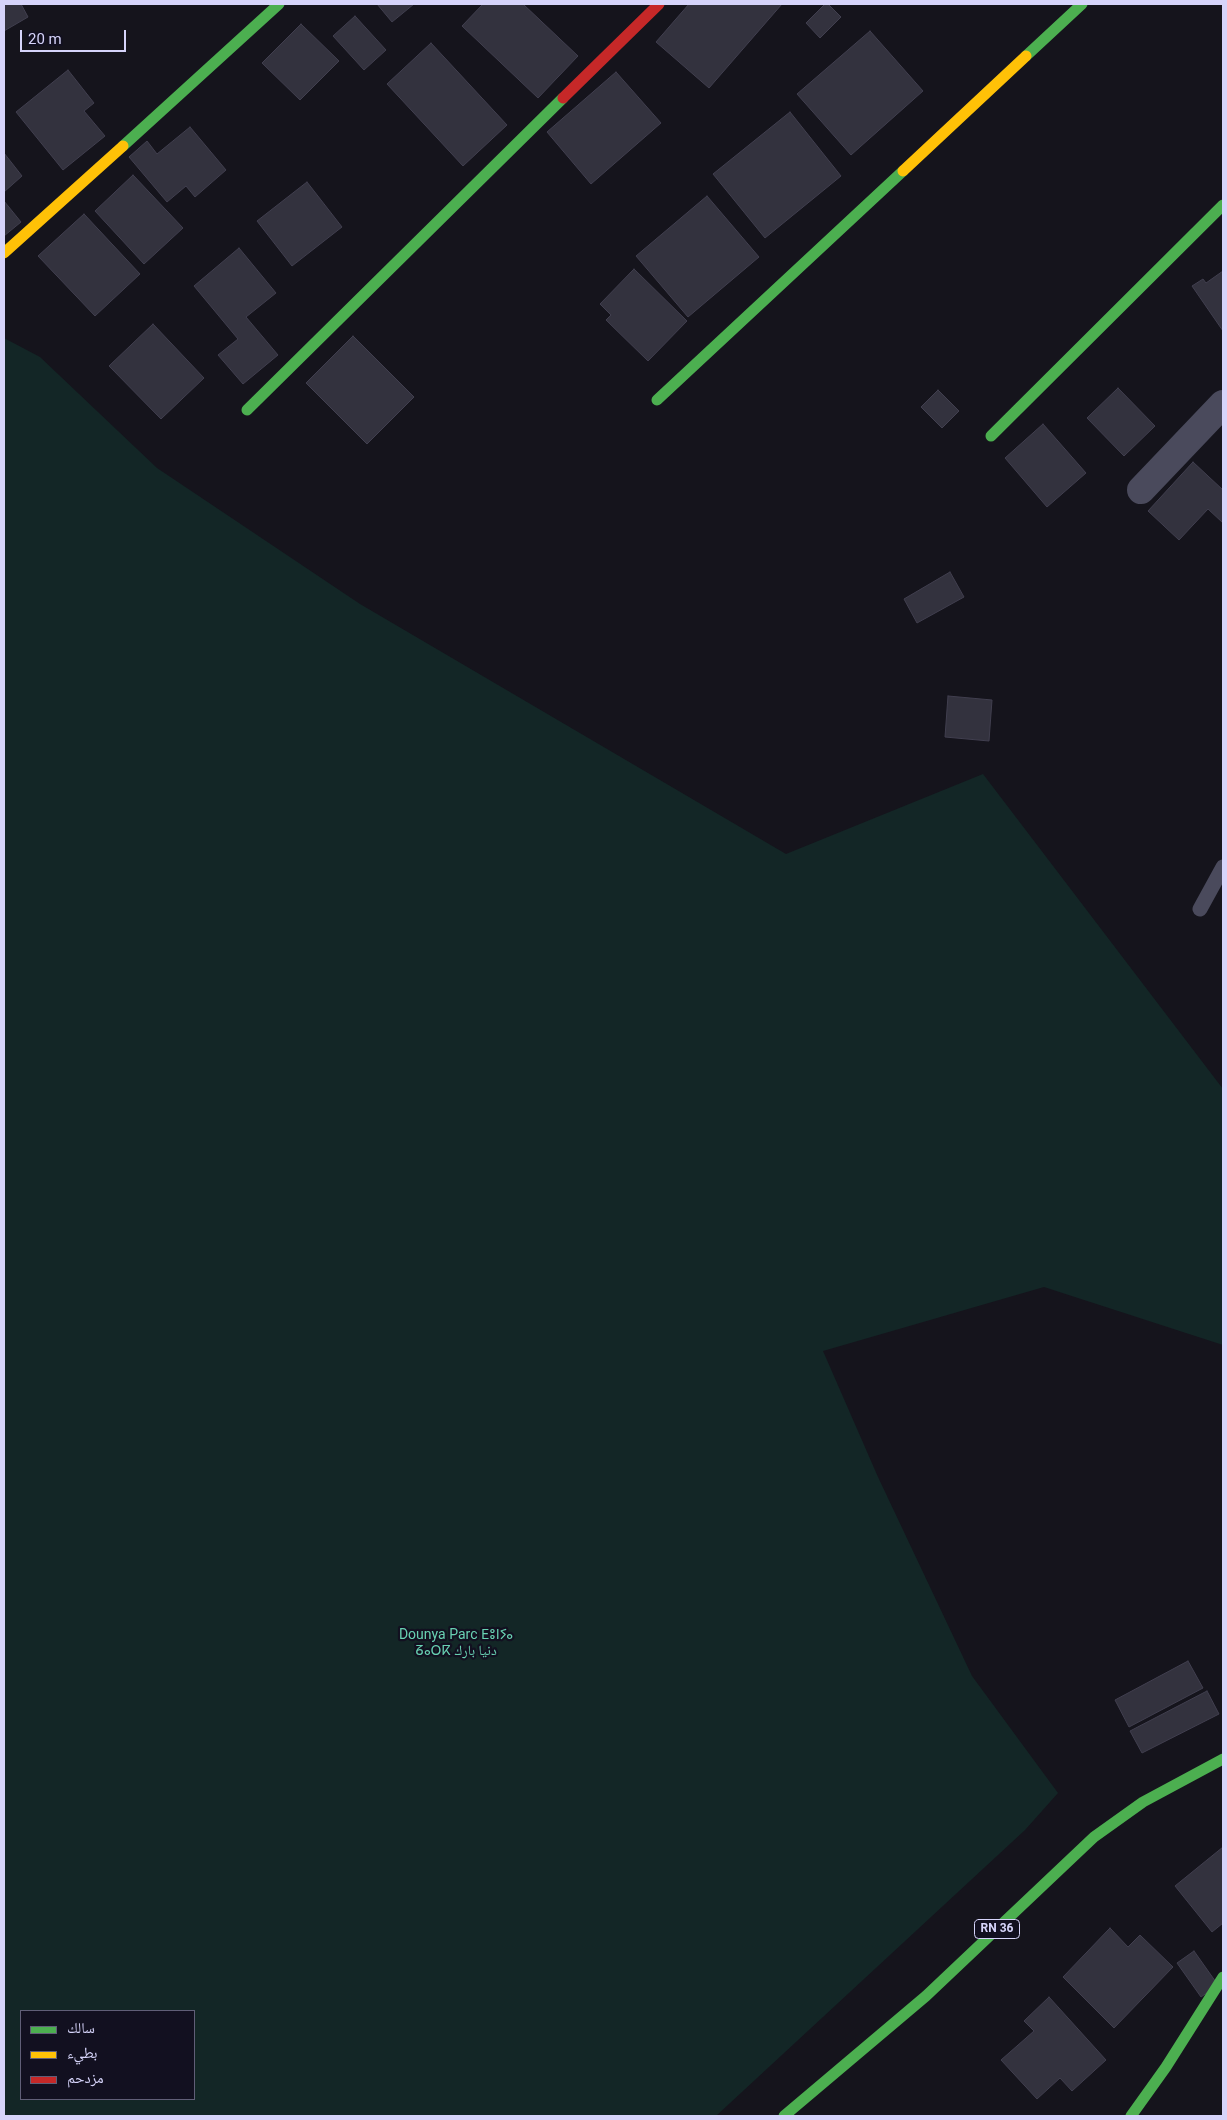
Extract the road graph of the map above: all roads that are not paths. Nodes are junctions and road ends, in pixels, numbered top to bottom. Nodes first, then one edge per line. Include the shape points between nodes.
1 (279, 4) edge
2 (659, 4) edge
3 (1082, 4) edge
4 (1223, 205) edge
5 (4, 253) edge
6 (657, 400) dead end
7 (1223, 404) edge
8 (247, 410) dead end
9 (991, 436) dead end
10 (1141, 490) dead end
11 (1223, 867) edge
12 (1200, 909) dead end
13 (1223, 1759) edge
14 (1223, 1977) edge
15 (784, 2116) edge
16 (1131, 2116) edge

1 - 5 street
2 - 8 street
3 - 6 street
4 - 9 street
7 - 10 street
11 - 12 lane
13 - 15 street, RN 36 via 1143,1802 1094,1837 926,1996
14 - 16 street

